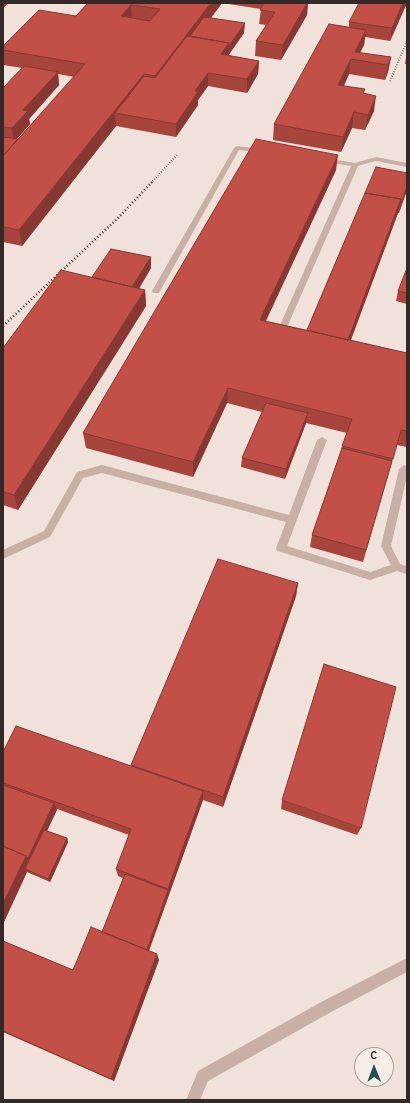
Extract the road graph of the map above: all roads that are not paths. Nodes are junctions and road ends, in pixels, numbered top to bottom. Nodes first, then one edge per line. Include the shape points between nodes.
1 (269, 152) edge
2 (316, 159) edge
3 (355, 165) junction
4 (407, 165) edge
5 (156, 291) dead end
6 (284, 325) edge
7 (322, 440) dead end
8 (404, 469) dead end
9 (292, 520) junction
10 (3, 555) edge
11 (402, 568) edge
12 (407, 965) edge
13 (193, 1100) edge

1 - 5 lane via 237,148
2 - 3 lane
3 - 4 lane via 376,159
3 - 6 lane
7 - 9 lane
8 - 11 lane via 386,546
9 - 10 lane via 102,469 80,475 47,534
9 - 11 lane via 281,548 370,576
12 - 13 lane via 203,1076

